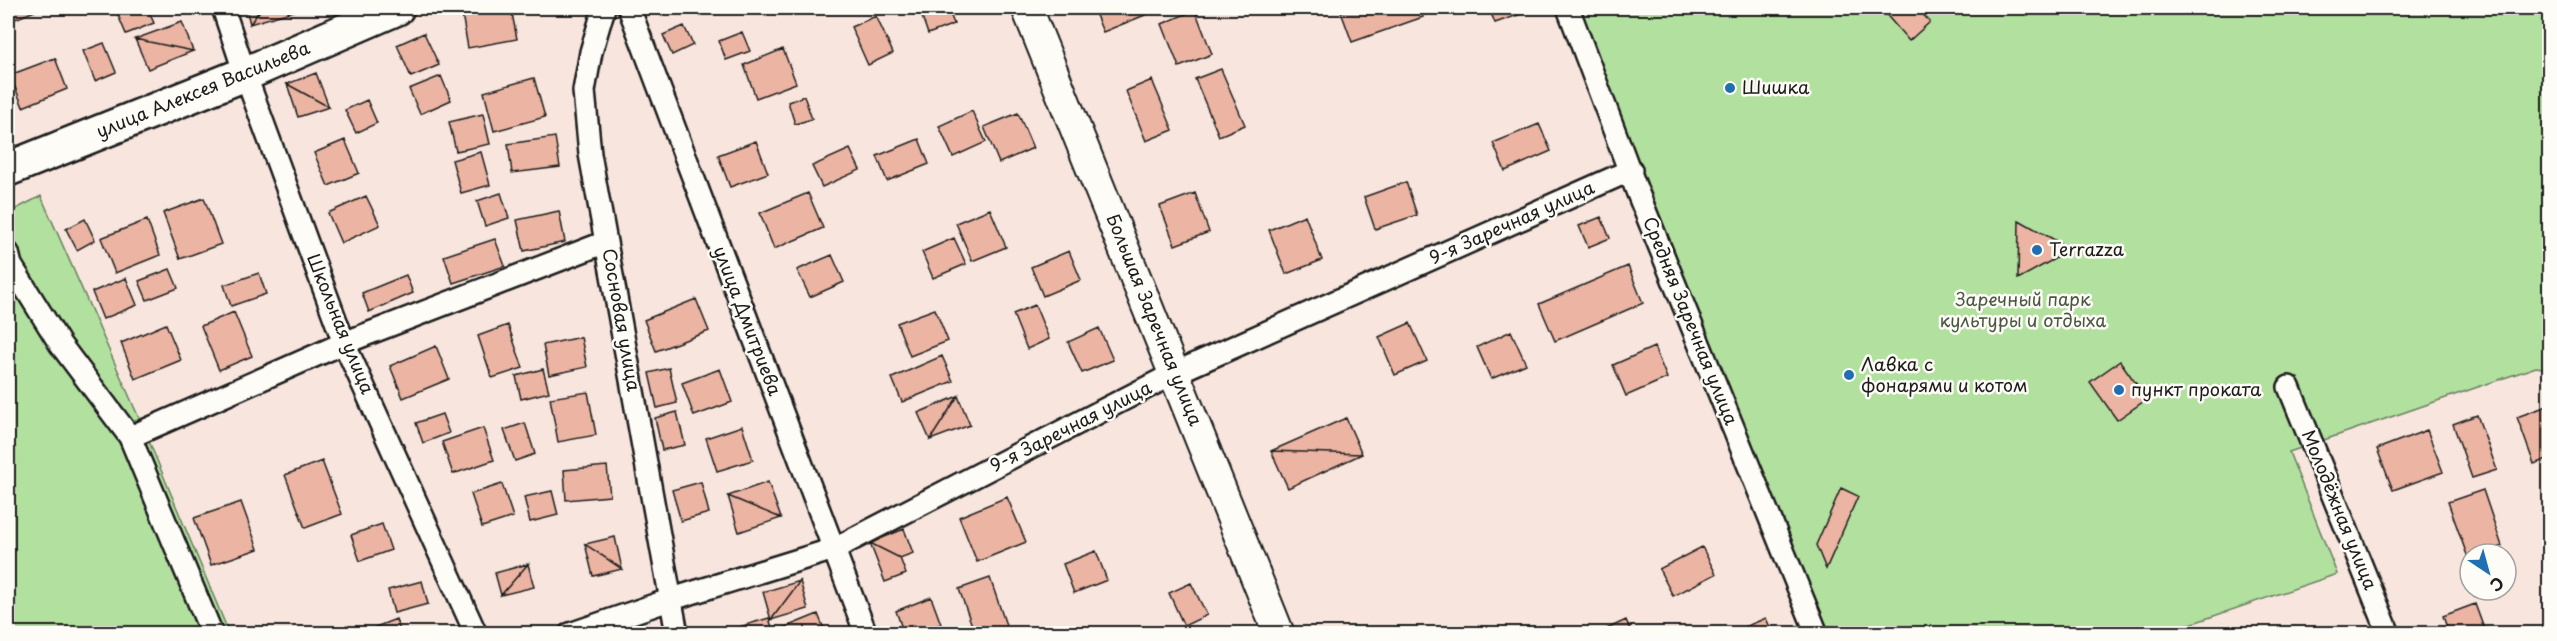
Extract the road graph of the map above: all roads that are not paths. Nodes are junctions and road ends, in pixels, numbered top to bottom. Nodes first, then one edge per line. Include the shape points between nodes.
1 (223, 8) edge
2 (397, 8) edge
3 (604, 8) edge
4 (629, 8) edge
5 (1027, 8) edge
6 (1568, 8) edge
7 (245, 74) junction
8 (8, 170) edge
9 (1631, 170) junction
10 (606, 242) junction
11 (8, 253) edge
12 (345, 343) junction
13 (1175, 373) junction
14 (2289, 387) dead end
15 (130, 437) junction
16 (834, 549) junction
17 (672, 599) junction
18 (212, 633) edge
19 (476, 633) edge
20 (570, 633) edge
21 (677, 633) edge
22 (866, 633) edge
23 (1279, 633) edge
24 (1817, 633) edge
25 (2389, 633) edge

1 - 7 street, Школьная улица
2 - 7 main road, улица Алексея Васильева
3 - 10 street, Сосновая улица via 584,91 590,154
4 - 16 street, улица Дмитриева
5 - 13 street, Большая Заречная улица
6 - 9 street, Средняя Заречная улица
7 - 8 main road, улица Алексея Васильева
7 - 12 street, Школьная улица
9 - 13 street, 9-я Заречная улица
9 - 24 street, Средняя Заречная улица
10 - 12 street
10 - 17 street, Сосновая улица
11 - 15 street via 11,265 60,344
12 - 15 street
12 - 19 street, Школьная улица
13 - 16 street, 9-я Заречная улица
13 - 23 street, Большая Заречная улица
14 - 25 street, Молодёжная улица
15 - 18 street
16 - 17 street, 9-я Заречная улица
16 - 22 street, улица Дмитриева
17 - 20 street, 9-я Заречная улица
17 - 21 street, Сосновая улица

